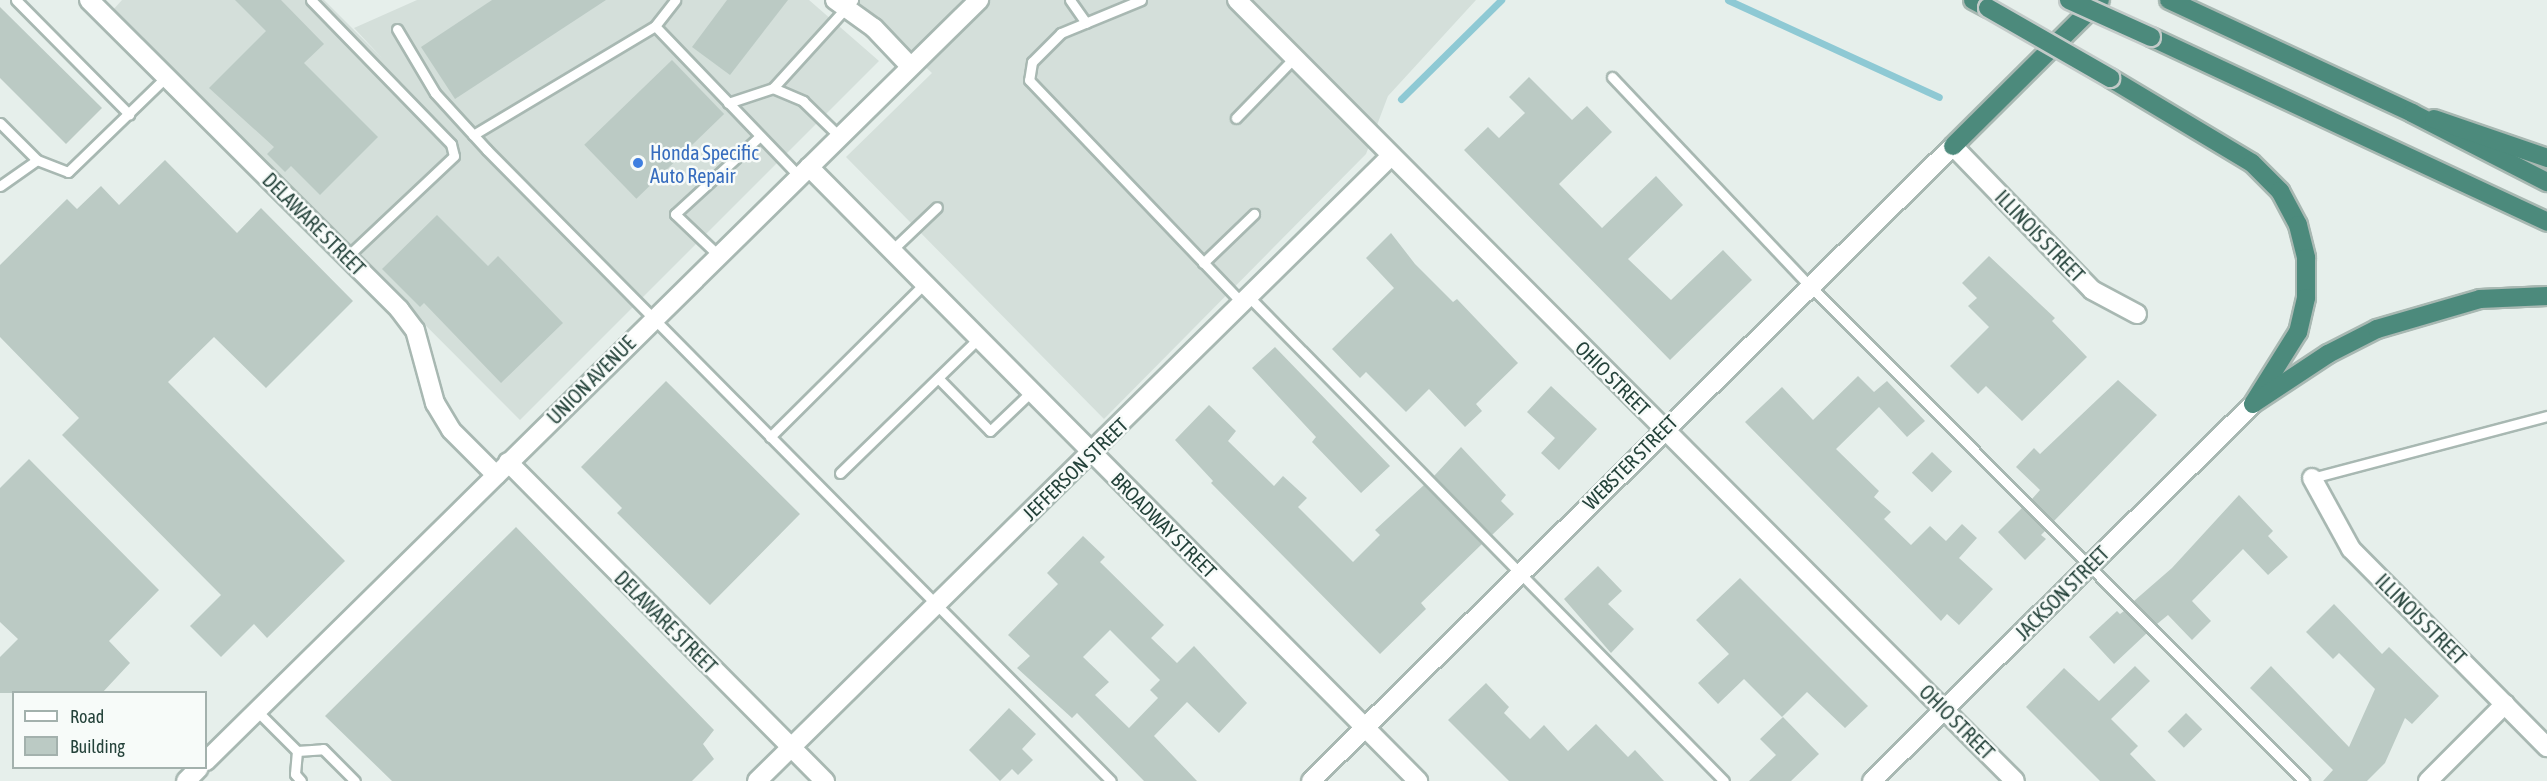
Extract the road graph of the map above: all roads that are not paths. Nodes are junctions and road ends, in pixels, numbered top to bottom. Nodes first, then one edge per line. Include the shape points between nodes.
1 (16, 0) edge
2 (89, 0) edge
3 (311, 0) edge
4 (675, 0) edge
5 (979, 0) edge
6 (1070, 0) edge
7 (1141, 0) edge
8 (1237, 0) edge
9 (2068, 0) edge
10 (2100, 0) edge
11 (844, 3) edge
12 (2176, 3) edge
13 (1981, 4) edge
14 (1086, 23) junction
15 (655, 26) junction
16 (397, 29) dead end
17 (1294, 58) junction
18 (910, 66) junction
19 (167, 76) junction
20 (1612, 78) dead end
21 (773, 88) junction
22 (728, 104) junction
23 (2412, 113) junction
24 (129, 114) junction
25 (1236, 118) dead end
26 (0, 123) edge
27 (473, 135) junction
28 (760, 136) junction
29 (840, 136) junction
30 (1953, 146) junction
31 (1391, 156) junction
32 (2547, 158) edge
33 (37, 160) junction
34 (804, 171) junction
35 (2547, 182) edge
36 (0, 186) edge
37 (937, 207) dead end
38 (1254, 214) dead end
39 (2547, 222) edge
40 (892, 250) junction
41 (717, 254) junction
42 (347, 257) junction
43 (1203, 263) junction
44 (925, 283) junction
45 (1809, 285) junction
46 (2547, 296) edge
47 (1246, 300) junction
48 (2137, 314) dead end
49 (654, 317) junction
50 (979, 338) junction
51 (938, 378) junction
52 (1032, 391) junction
53 (2253, 404) junction
54 (2547, 416) edge
55 (1664, 428) junction
56 (770, 437) junction
57 (1093, 453) junction
58 (502, 468) junction
59 (840, 473) dead end
60 (2312, 478) joint
61 (2089, 566) junction
62 (1519, 574) junction
63 (937, 604) junction
64 (2505, 704) junction
65 (1945, 709) junction
66 (257, 711) junction
67 (1365, 728) junction
68 (791, 747) junction
69 (2547, 747) edge
70 (297, 751) junction
71 (207, 761) edge
72 (198, 769) edge
73 (186, 781) edge
74 (301, 781) edge
75 (355, 781) edge
76 (757, 781) edge
77 (825, 781) edge
78 (1111, 781) edge
79 (1311, 781) edge
80 (1418, 781) edge
81 (1724, 781) edge
82 (1872, 781) edge
83 (2015, 781) edge
84 (2304, 781) edge
85 (2428, 781) edge

1 - 24 lane
2 - 19 street, DELAWARE STREET
3 - 42 lane via 451,144 454,156
4 - 15 lane
5 - 18 street, UNION AVENUE
6 - 14 lane
7 - 14 lane
8 - 17 street, OHIO STREET
9 - 39 highway, bridge
10 - 30 highway
11 - 18 street
11 - 21 lane
12 - 23 highway
13 - 53 highway, bridge via 2252,163 2280,191 2298,225 2306,278 2298,332
14 - 43 lane via 1061,33 1041,50 1029,70 1029,80
15 - 22 lane
15 - 27 lane
16 - 27 lane via 435,93
17 - 25 lane
17 - 31 street, OHIO STREET
18 - 29 street, UNION AVENUE
19 - 24 lane
19 - 42 street, DELAWARE STREET
20 - 45 lane
21 - 22 lane
21 - 29 lane via 803,101
22 - 28 lane
23 - 32 highway via 2477,130
23 - 35 highway
24 - 33 lane via 68,172
26 - 33 lane
27 - 49 lane
28 - 34 lane
28 - 41 lane via 675,214
29 - 34 street, UNION AVENUE
30 - 45 street, WEBSTER STREET
30 - 48 street, ILLINOIS STREET via 2092,290
31 - 47 street, JEFFERSON STREET
31 - 55 street, OHIO STREET
33 - 36 lane
34 - 40 street, BROADWAY STREET
34 - 41 street, UNION AVENUE
37 - 40 lane
38 - 43 lane
40 - 44 street, BROADWAY STREET
41 - 49 street, UNION AVENUE
42 - 58 street, DELAWARE STREET via 415,330 435,403 451,430
43 - 47 lane
44 - 50 street, BROADWAY STREET
44 - 56 lane
45 - 55 street, WEBSTER STREET
45 - 61 lane
46 - 53 highway via 2480,299 2377,329 2328,354
47 - 57 street, JEFFERSON STREET
47 - 62 lane
49 - 56 lane
49 - 58 street, UNION AVENUE
50 - 51 lane
50 - 52 street, BROADWAY STREET
51 - 52 lane via 990,431
51 - 59 lane
52 - 57 street, BROADWAY STREET
53 - 61 street, JACKSON STREET
54 - 60 lane
55 - 62 street, WEBSTER STREET
55 - 65 street, OHIO STREET
56 - 63 lane
57 - 63 street, JEFFERSON STREET
57 - 67 street, BROADWAY STREET
58 - 66 street, UNION AVENUE
58 - 68 street, DELAWARE STREET
60 - 64 street, ILLINOIS STREET via 2351,549
61 - 65 street, JACKSON STREET
61 - 84 lane
62 - 67 street, WEBSTER STREET
62 - 81 lane
63 - 68 street, JEFFERSON STREET
63 - 78 lane
64 - 69 street, ILLINOIS STREET
64 - 85 street
65 - 82 street, JACKSON STREET
65 - 83 street, OHIO STREET
66 - 70 lane
66 - 71 street, UNION AVENUE
67 - 79 street, WEBSTER STREET
67 - 80 street, BROADWAY STREET
68 - 76 street, JEFFERSON STREET
68 - 77 street, DELAWARE STREET
70 - 74 lane via 295,774
70 - 75 lane via 323,749
72 - 73 street

